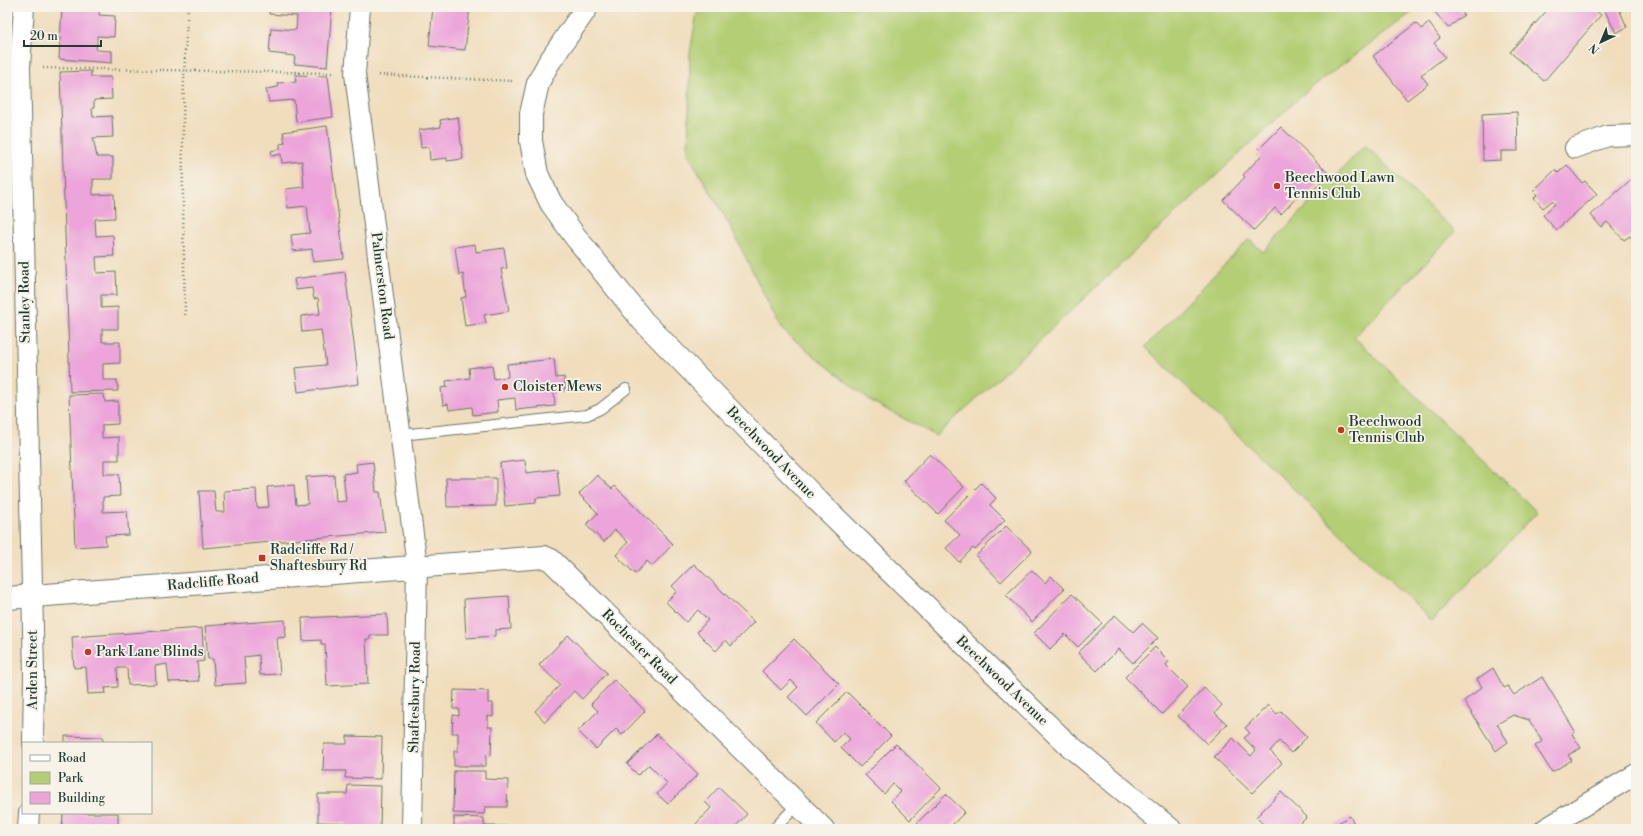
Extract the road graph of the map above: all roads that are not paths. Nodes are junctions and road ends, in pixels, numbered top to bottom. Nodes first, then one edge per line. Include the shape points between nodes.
1 (24, 7) edge
2 (360, 7) edge
3 (587, 7) edge
4 (1636, 135) edge
5 (1575, 148) dead end
6 (626, 389) dead end
7 (401, 435) junction
8 (417, 566) junction
9 (33, 597) junction
10 (7, 598) edge
11 (1064, 741) junction
12 (33, 742) edge
13 (1636, 774) edge
14 (798, 804) junction
15 (29, 814) edge
16 (28, 829) edge
17 (412, 829) edge
18 (774, 829) edge
19 (823, 829) edge
20 (1152, 829) edge
21 (1170, 829) edge
22 (1545, 829) edge

1 - 9 street, Stanley Road via 20,67
2 - 7 street, Palmerston Road via 355,74
3 - 11 street, Beechwood Avenue via 538,83 531,114 530,141 537,174 551,202 596,264 643,321 844,528
4 - 5 street via 1608,136
6 - 7 lane via 600,409 587,414
7 - 8 street, Palmerston Road
8 - 9 street, Radcliffe Road
8 - 14 street, Rochester Road via 537,556 551,560
8 - 17 street, Shaftesbury Road
9 - 10 street, Radcliffe Road
9 - 12 street, Arden Street
11 - 20 street
11 - 21 street, Beechwood Avenue
13 - 22 street
14 - 18 lane
14 - 19 street, Rochester Road
15 - 16 street

